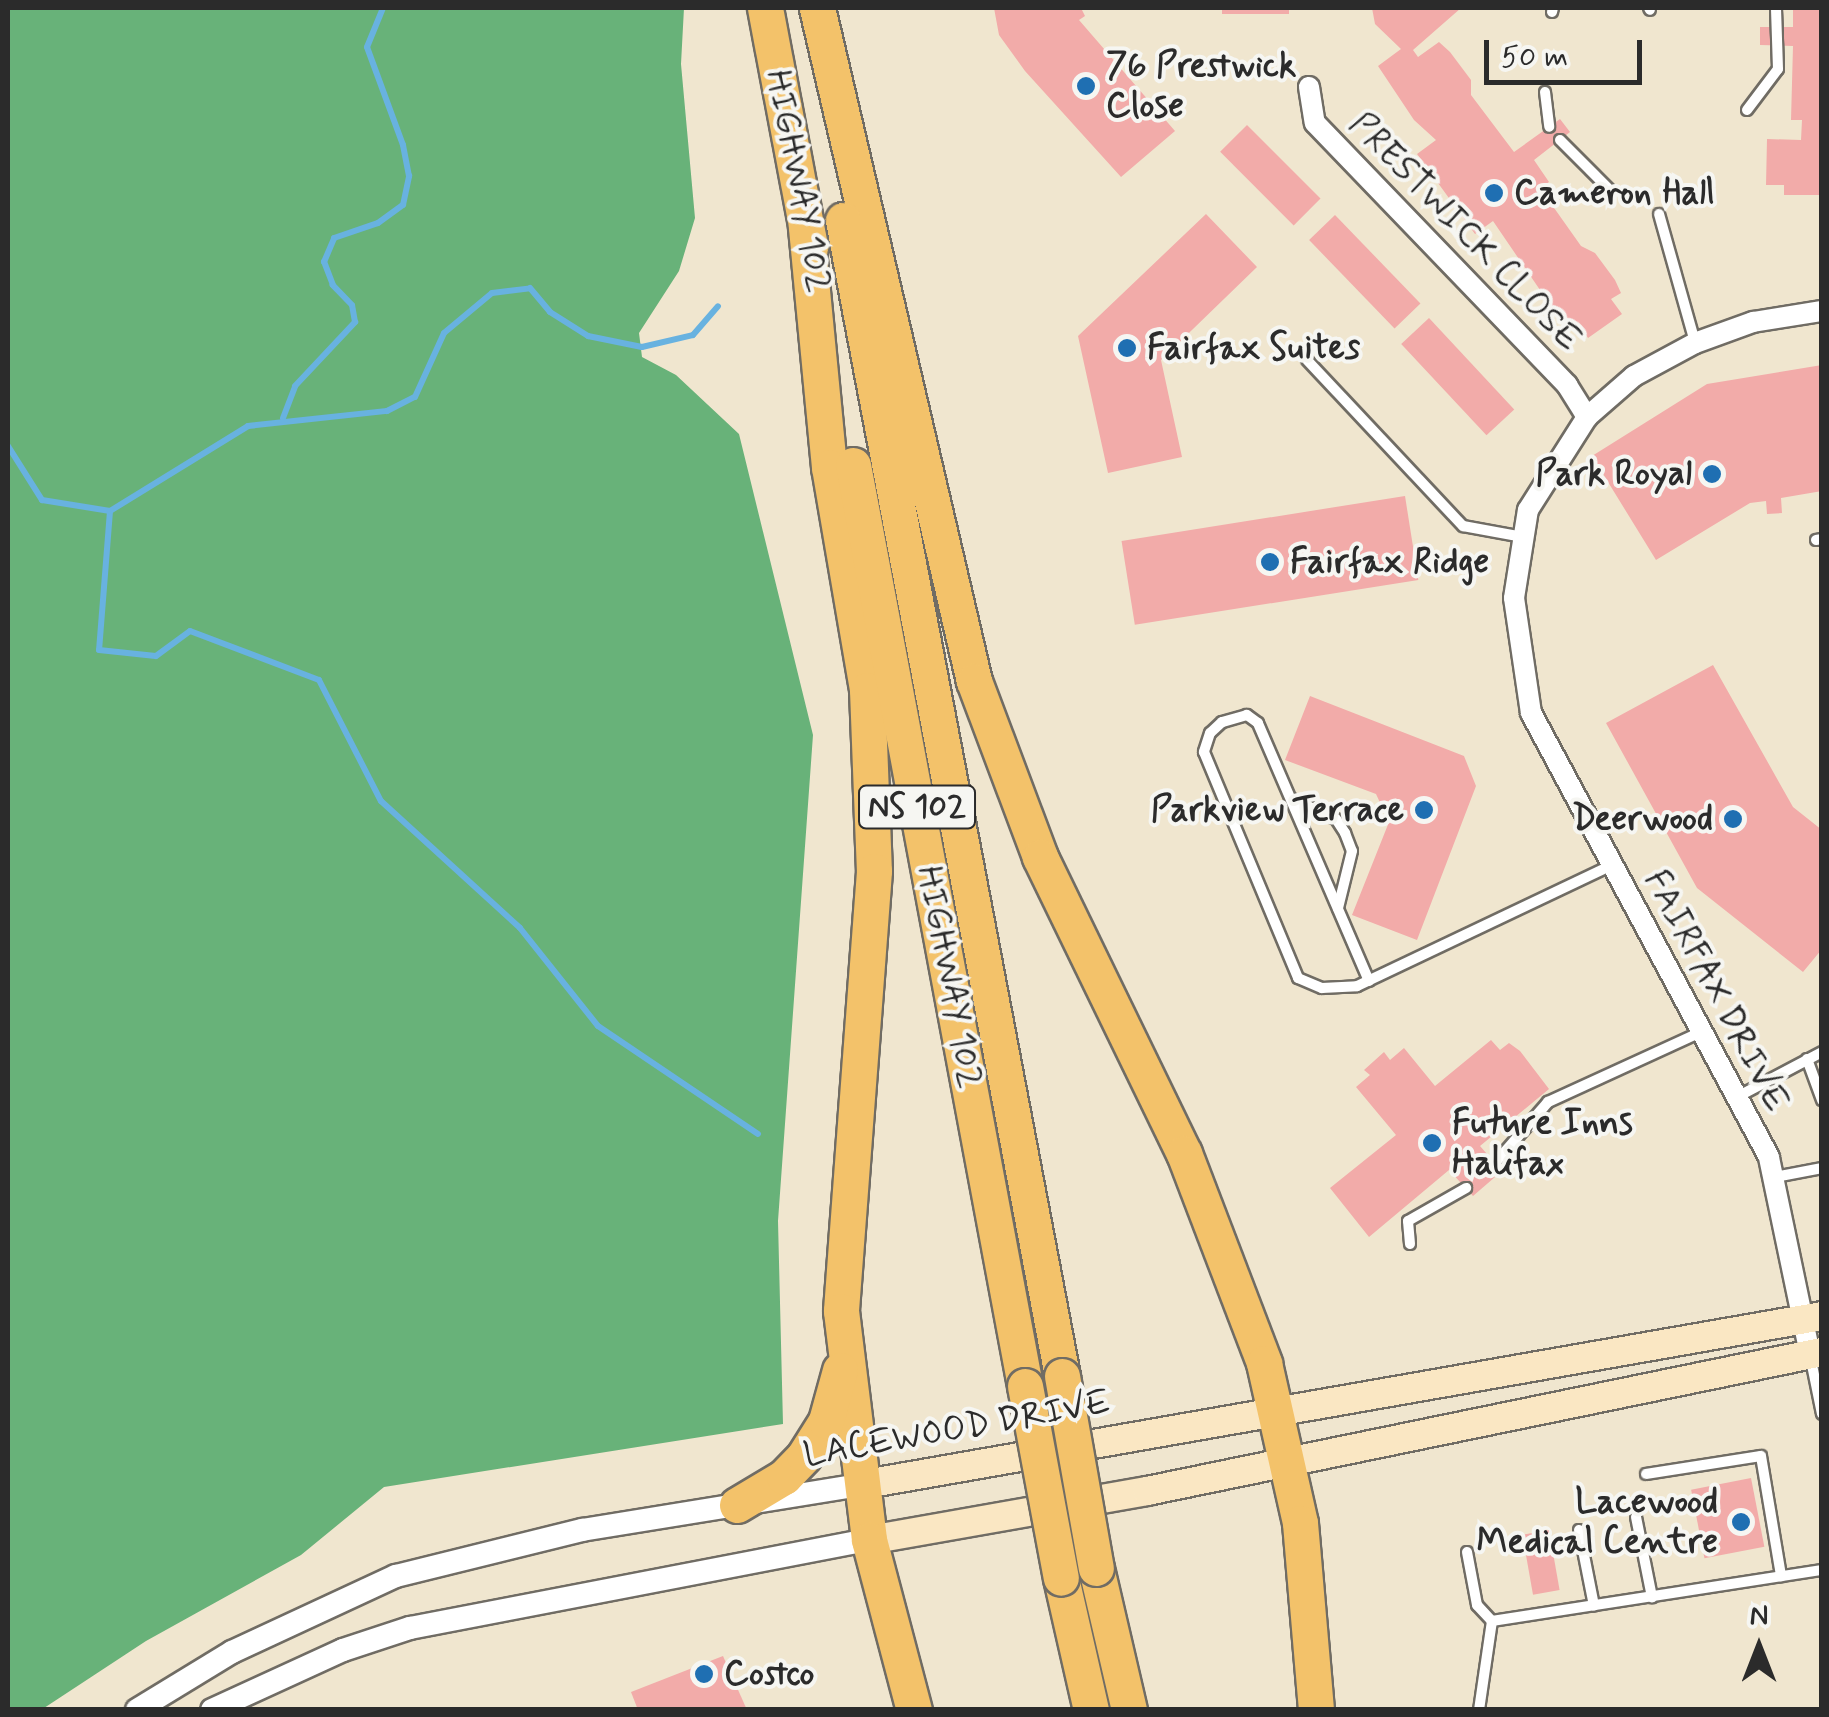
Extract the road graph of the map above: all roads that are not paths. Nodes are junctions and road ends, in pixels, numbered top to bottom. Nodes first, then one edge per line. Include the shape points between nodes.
1 (766, 8) edge
2 (804, 8) edge
3 (817, 8) edge
4 (1776, 8) edge
5 (1309, 87) dead end
6 (1545, 92) dead end
7 (1748, 110) dead end
8 (1549, 128) dead end
9 (1560, 140) dead end
10 (1611, 191) dead end
11 (1659, 214) dead end
12 (806, 228) junction
13 (1822, 311) edge
14 (1695, 343) junction
15 (1307, 360) dead end
16 (1587, 417) junction
17 (1524, 537) junction
18 (1291, 799) junction
19 (1612, 866) junction
20 (1338, 908) junction
21 (1369, 981) junction
22 (1701, 1032) junction
23 (1822, 1052) edge
24 (1807, 1060) junction
25 (1736, 1097) junction
26 (1822, 1100) edge
27 (1495, 1163) dead end
28 (1822, 1168) edge
29 (1775, 1177) junction
30 (1466, 1188) dead end
31 (1410, 1244) dead end
32 (1813, 1318) edge
33 (1816, 1353) edge
34 (844, 1355) junction
35 (1276, 1412) junction
36 (1822, 1414) edge
37 (1287, 1462) junction
38 (1646, 1474) dead end
39 (860, 1485) junction
40 (737, 1506) junction
41 (1636, 1517) dead end
42 (1579, 1530) dead end
43 (868, 1540) junction
44 (1466, 1552) dead end
45 (1822, 1570) edge
46 (1780, 1576) junction
47 (1652, 1596) junction
48 (1594, 1606) junction
49 (1492, 1621) junction
50 (137, 1710) edge
51 (212, 1710) edge
52 (914, 1710) edge
53 (1091, 1710) edge
54 (1129, 1710) edge
55 (1316, 1710) edge
56 (1479, 1710) edge

1 - 12 highway, HIGHWAY 102 / NS 102
2 - 54 highway, HIGHWAY 102 / NS 102, bridge via 1096,1568
3 - 35 highway via 974,681 1040,858 1184,1152 1229,1262
4 - 7 lane via 1778,69
5 - 16 street, PRESTWICK CLOSE via 1315,123 1568,385
6 - 8 lane
9 - 10 lane
11 - 14 lane
12 - 34 highway via 830,466 867,690 874,871 841,1311
12 - 53 highway, HIGHWAY 102 / NS 102, bridge
13 - 14 street, FAIRFAX DRIVE via 1753,322
14 - 16 street, FAIRFAX DRIVE via 1634,376
15 - 17 lane via 1463,526
16 - 17 street, FAIRFAX DRIVE via 1554,460 1528,510
17 - 19 street, FAIRFAX DRIVE via 1514,598 1530,713
18 - 20 lane
18 - 20 lane via 1336,820 1345,833 1352,851
18 - 21 lane via 1258,724 1235,716 1210,733 1204,752 1298,978 1334,991
19 - 21 lane
19 - 22 street, FAIRFAX DRIVE
20 - 21 lane
22 - 25 street, FAIRFAX DRIVE
22 - 27 lane via 1548,1102
23 - 24 lane
24 - 25 lane
24 - 26 lane
25 - 29 street, FAIRFAX DRIVE
28 - 29 lane
29 - 32 street, FAIRFAX DRIVE
30 - 31 lane via 1408,1222
32 - 33 street, FAIRFAX DRIVE
32 - 35 main road, LACEWOOD DRIVE
33 - 36 lane
33 - 37 main road
34 - 39 highway
34 - 40 highway via 826,1421 804,1456
35 - 37 highway
35 - 39 main road, LACEWOOD DRIVE
37 - 43 main road
37 - 55 highway via 1310,1599
38 - 46 lane via 1761,1456
39 - 40 street, LACEWOOD DRIVE
39 - 43 highway
40 - 50 street, LACEWOOD DRIVE via 582,1530 396,1576 232,1652
41 - 47 lane
42 - 48 lane
43 - 51 street via 410,1628
43 - 52 highway
44 - 49 lane via 1477,1605
45 - 46 lane
46 - 47 lane
47 - 48 lane
48 - 49 lane
49 - 56 lane

